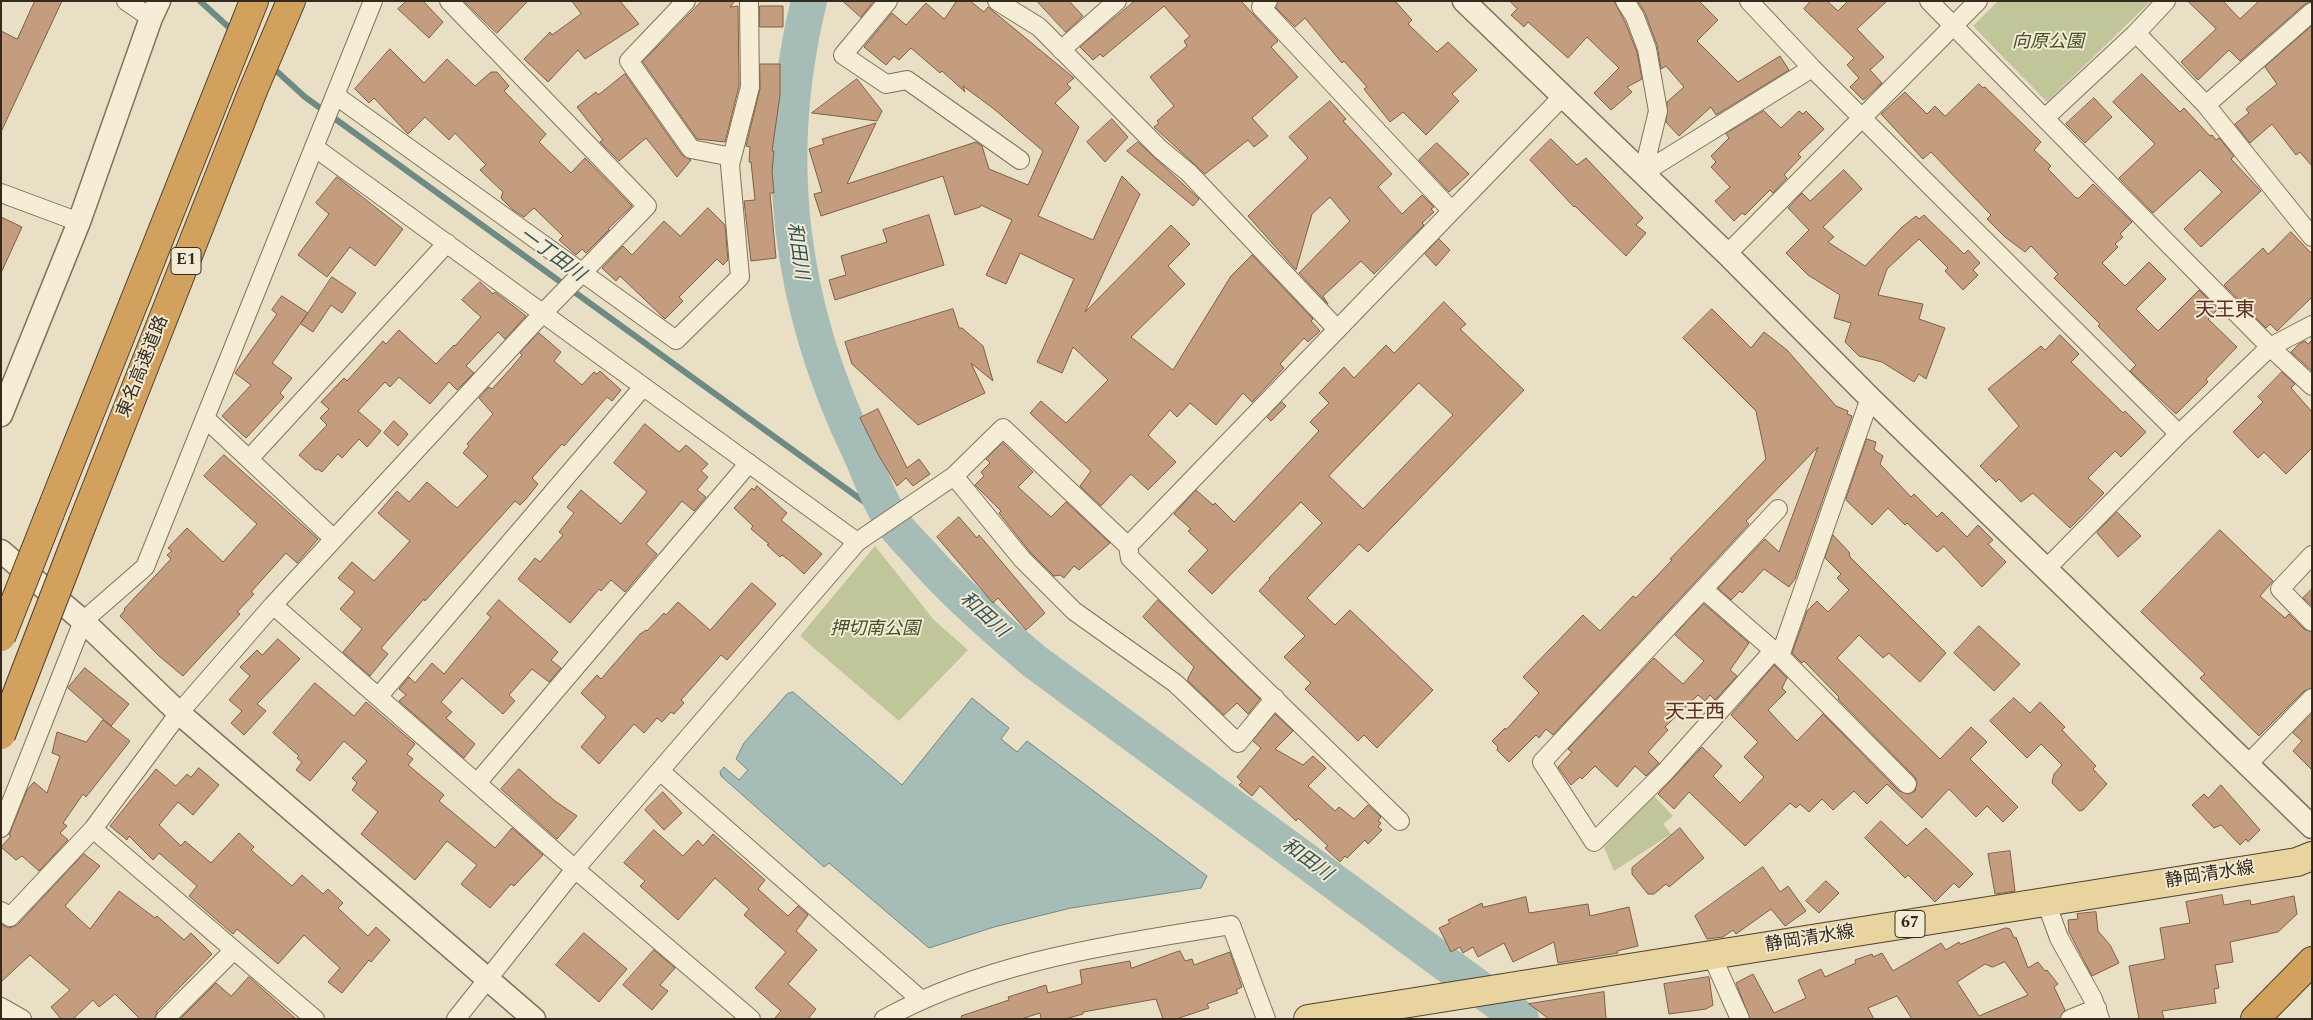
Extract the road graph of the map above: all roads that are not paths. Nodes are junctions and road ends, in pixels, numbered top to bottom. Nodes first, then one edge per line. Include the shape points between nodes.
1 (126, 1) edge
2 (254, 1) edge
3 (291, 1) edge
4 (373, 1) edge
5 (449, 1) edge
6 (686, 1) edge
7 (749, 1) edge
8 (888, 1) edge
9 (997, 1) edge
10 (1117, 1) edge
11 (1464, 1) edge
12 (1625, 1) edge
13 (1749, 1) edge
14 (1929, 1) edge
15 (1978, 1) edge
16 (2166, 1) edge
17 (1262, 3) edge
18 (155, 10) edge
19 (2312, 12) edge
20 (1953, 26) junction
21 (2136, 33) junction
22 (1061, 50) junction
23 (1812, 68) junction
24 (335, 95) junction
25 (1562, 97) junction
26 (2206, 105) junction
27 (1863, 117) junction
28 (2045, 118) junction
29 (314, 146) junction
30 (732, 157) junction
31 (1020, 160) dead end
32 (1643, 173) junction
33 (1, 193) edge
34 (1451, 210) junction
35 (79, 222) junction
36 (2312, 237) edge
37 (447, 244) junction
38 (1727, 254) junction
39 (582, 271) junction
40 (543, 313) junction
41 (2312, 325) edge
42 (1337, 329) junction
43 (2270, 347) junction
44 (2312, 386) edge
45 (643, 387) junction
46 (1870, 398) junction
47 (1, 415) edge
48 (205, 418) junction
49 (2179, 434) junction
50 (249, 459) junction
51 (749, 463) junction
52 (954, 476) junction
53 (1778, 509) dead end
54 (334, 539) junction
55 (857, 542) junction
56 (1128, 546) junction
57 (1, 551) edge
58 (2312, 555) edge
59 (2047, 568) junction
60 (1703, 589) junction
61 (273, 605) junction
62 (83, 621) junction
63 (2312, 622) edge
64 (1, 637) edge
65 (1777, 653) junction
66 (378, 697) junction
67 (1276, 698) junction
68 (2312, 698) edge
69 (179, 713) junction
70 (1, 735) edge
71 (2247, 765) junction
72 (660, 771) junction
73 (477, 783) junction
74 (1907, 784) dead end
75 (1400, 822) dead end
76 (2312, 827) edge
77 (1, 828) edge
78 (93, 829) junction
79 (2312, 856) edge
80 (575, 869) junction
81 (2046, 902) junction
82 (1, 911) edge
83 (234, 950) junction
84 (1712, 956) junction
85 (2312, 961) edge
86 (486, 978) junction
87 (2312, 988) edge
88 (920, 999) junction
89 (1, 1007) edge
90 (2099, 1013) edge
91 (1366, 1014) edge
92 (22, 1019) edge
93 (164, 1019) edge
94 (315, 1019) edge
95 (456, 1019) edge
96 (534, 1019) edge
97 (751, 1019) edge
98 (884, 1019) edge
99 (1266, 1019) edge
100 (1308, 1019) edge
101 (1740, 1019) edge
102 (2070, 1019) edge
103 (2255, 1019) edge
104 (2282, 1019) edge

1 - 18 street
2 - 64 highway, 東名高速道路 / E1, bridge
3 - 70 highway, 東名高速道路 / E1, bridge
4 - 24 street
5 - 39 street via 646,206
6 - 30 street via 629,61 691,148
7 - 30 street via 750,87
8 - 31 street via 844,55 886,84 907,80
9 - 22 street via 1039,27
10 - 22 street
11 - 25 street
12 - 32 street via 1635,17 1646,48 1658,111
13 - 23 street
14 - 20 street
15 - 20 street
16 - 21 street
17 - 34 street
18 - 35 street
19 - 26 street
20 - 27 street
20 - 28 street
21 - 26 street
21 - 28 street
22 - 42 street via 1188,173
23 - 27 street
23 - 32 street
24 - 29 street
24 - 39 street
25 - 32 street
25 - 34 street
26 - 36 street
27 - 38 street
27 - 49 street
28 - 43 street
29 - 37 street
29 - 48 street
30 - 39 street via 730,165 740,277 676,340
32 - 38 street
33 - 35 street
34 - 42 street
35 - 47 street
37 - 40 street
37 - 50 street
38 - 46 street
39 - 40 street
40 - 45 street
40 - 54 street
41 - 43 street
42 - 56 street
43 - 44 street
43 - 49 street
45 - 51 street
45 - 66 street
46 - 59 street
46 - 65 street
48 - 50 street
48 - 62 street via 145,567
49 - 59 street
50 - 54 street
51 - 55 street
51 - 73 street
52 - 55 street
52 - 56 street via 1003,428
52 - 67 street via 1022,559 1074,611 1175,683 1238,743
53 - 60 street
54 - 61 street
55 - 72 street
56 - 67 street via 1130,558
57 - 62 street
58 - 63 street via 2280,589
59 - 71 street
60 - 65 street
60 - 65 street via 1542,762 1594,842 1666,772
61 - 66 street
61 - 69 street
62 - 69 street
62 - 77 street
65 - 74 street
66 - 73 street
67 - 75 street
68 - 71 street
69 - 78 street
69 - 86 street
71 - 76 street
72 - 80 street
72 - 88 street
73 - 80 street
78 - 82 street via 10,917
78 - 83 street
79 - 81 main road, 静岡清水線 / 67 via 2297,862
80 - 86 street
80 - 97 street
81 - 84 main road, 静岡清水線 / 67
81 - 90 street via 2058,938
83 - 93 street
83 - 94 street
84 - 91 main road, 静岡清水線 / 67 via 1464,995
84 - 101 street
85 - 103 highway
86 - 95 street
86 - 96 street
87 - 104 highway
88 - 98 street
88 - 99 street via 996,971 1095,948 1232,925
89 - 92 street
90 - 102 street
91 - 100 main road, 静岡清水線 / 67

